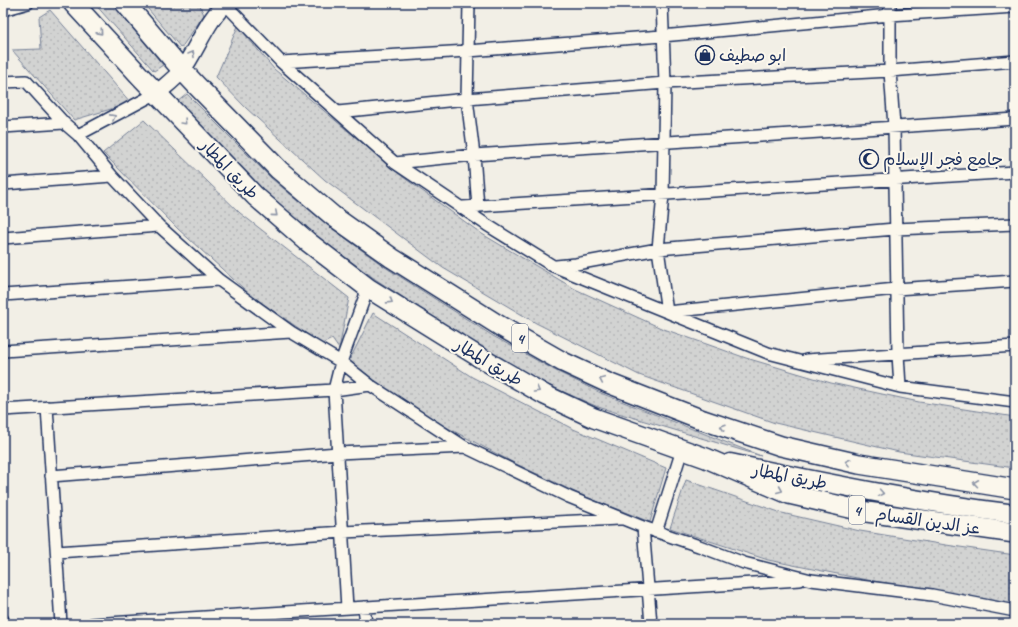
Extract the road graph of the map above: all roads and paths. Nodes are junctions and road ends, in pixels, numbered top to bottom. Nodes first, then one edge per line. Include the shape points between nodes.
1 (28, 3) edge
2 (73, 3) edge
3 (469, 3) edge
4 (662, 3) edge
5 (890, 3) edge
6 (226, 4) edge
7 (129, 5) edge
8 (1015, 7) edge
9 (3, 10) edge
10 (890, 15) junction
11 (662, 36) junction
12 (468, 51) junction
13 (1015, 61) edge
14 (282, 62) junction
15 (182, 70) junction
16 (890, 71) junction
17 (3, 82) edge
18 (665, 83) junction
19 (157, 94) junction
20 (467, 99) junction
21 (338, 112) junction
22 (1015, 119) edge
23 (64, 123) junction
24 (894, 126) junction
25 (3, 127) edge
26 (78, 135) junction
27 (663, 142) junction
28 (474, 154) junction
29 (395, 163) junction
30 (1015, 172) edge
31 (112, 176) junction
32 (895, 180) junction
33 (3, 184) edge
34 (663, 195) junction
35 (463, 207) junction
36 (478, 207) junction
37 (1015, 224) edge
38 (158, 226) junction
39 (895, 229) junction
40 (3, 238) edge
41 (658, 249) junction
42 (553, 266) junction
43 (219, 280) junction
44 (1015, 281) edge
45 (368, 288) junction
46 (896, 289) junction
47 (3, 295) edge
48 (667, 312) junction
49 (291, 332) junction
50 (1015, 346) edge
51 (3, 351) edge
52 (898, 354) junction
53 (796, 361) junction
54 (341, 362) junction
55 (370, 386) junction
56 (900, 387) junction
57 (334, 390) junction
58 (1015, 402) edge
59 (47, 407) junction
60 (3, 410) edge
61 (465, 447) junction
62 (682, 450) junction
63 (338, 453) junction
64 (706, 458) junction
65 (51, 476) junction
66 (1015, 489) edge
67 (1015, 514) edge
68 (622, 519) junction
69 (643, 528) junction
70 (343, 532) junction
71 (656, 532) junction
72 (1015, 533) edge
73 (57, 552) junction
74 (811, 580) junction
75 (648, 590) junction
76 (364, 607) junction
77 (347, 608) junction
78 (1015, 611) edge
79 (3, 620) edge
80 (3, 624) edge
81 (61, 624) edge
82 (92, 624) edge
83 (366, 624) edge
84 (651, 624) edge

1 - 9 street
2 -> 19 highway, طريق المطار
3 - 12 street
4 - 11 street
5 - 10 street
6 - 14 street
15 -> 6 main road via 214,18
7 - 15 highway, طريق المطار / 4
8 - 10 street
10 - 11 street
10 - 16 street
11 - 12 street
11 - 18 street
12 - 14 street
12 - 20 street
13 - 16 street
14 - 21 street
15 - 19 main road
66 -> 15 highway, طريق المطار / 4 via 859,464 781,446 703,420 608,383 563,362 500,326 399,262 333,216 279,170
16 - 18 street
16 - 24 street
17 - 23 street via 26,81
18 - 20 street
18 - 27 street
26 -> 19 street
19 -> 45 highway, طريق المطار / 4 via 255,196 308,242
20 - 21 street
20 - 28 street
21 - 29 street
22 - 24 street
23 - 25 street
23 - 26 street
24 - 27 street
24 - 32 street
26 - 31 street
27 - 28 street
27 - 34 street
28 - 29 street
28 - 36 street
29 - 35 street
30 - 32 street
31 - 33 street
31 - 38 street
32 - 34 street
32 - 39 street
34 - 36 street
34 - 41 street
35 - 36 street
35 - 42 street
37 - 39 street
38 - 40 street
38 - 43 street
39 - 41 street
39 - 46 street
41 - 42 street
41 - 48 street
42 - 48 street
43 - 47 street
43 - 49 street
44 - 46 street
45 - 54 street
45 -> 62 highway, طريق المطار / 4 via 544,395 594,418
46 - 48 street
46 - 52 street
48 - 53 street via 768,353
49 - 51 street
49 - 54 street
50 - 52 street
52 - 53 street
52 - 56 street
53 - 56 street
54 - 55 street
54 - 57 street
55 - 57 street
55 - 61 street
56 - 58 street
57 - 59 street
57 - 63 street
59 - 60 street
59 - 65 street
61 - 63 street
61 - 68 street via 569,497
62 - 64 highway, طريق المطار / 4
62 - 71 street
63 - 65 street
63 - 70 street
64 -> 67 main road, طريق المطار via 853,488
64 -> 72 highway, عز الدين القسام / 4 via 789,494 867,512
65 - 73 street
68 - 69 street
68 - 70 street
69 - 71 street
69 - 75 street
70 - 73 street
70 - 77 street
71 - 74 street via 744,563
73 - 81 street
74 - 75 street
74 - 78 street via 932,595
75 - 76 street
75 - 84 street
76 - 77 street
76 - 83 street
77 - 82 street
79 - 80 street

